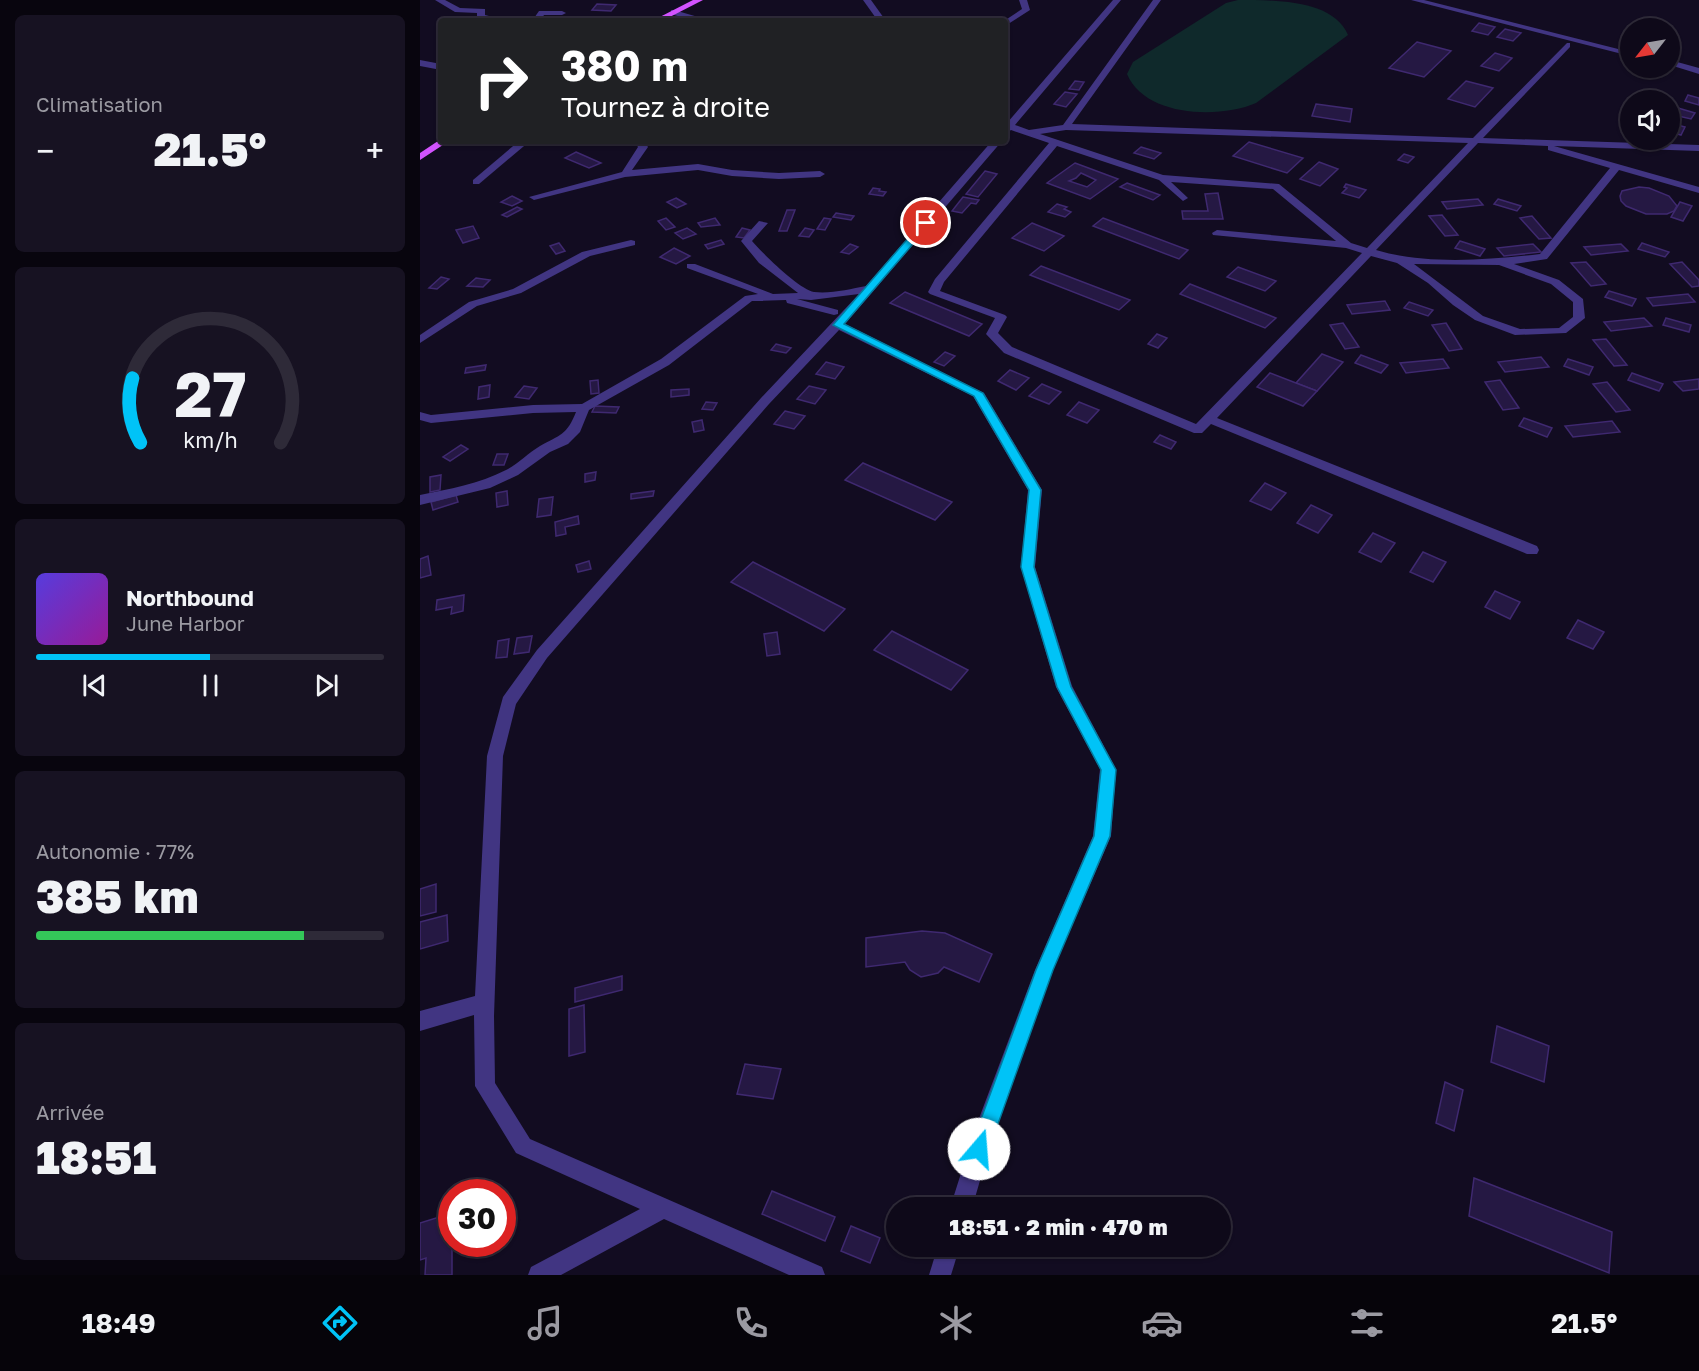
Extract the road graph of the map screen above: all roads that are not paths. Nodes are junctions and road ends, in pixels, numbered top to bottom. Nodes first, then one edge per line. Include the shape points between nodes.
1 (439, 0) edge
2 (699, 0) edge
3 (867, 0) edge
4 (1023, 0) edge
5 (1117, 0) edge
6 (1157, 0) edge
7 (1415, 0) edge
8 (674, 12) junction
9 (563, 13) edge
10 (486, 18) edge
11 (538, 18) edge
12 (662, 18) edge
13 (693, 18) edge
14 (880, 18) edge
15 (1008, 22) edge
16 (1567, 45) dead end
17 (1620, 51) edge
18 (420, 63) edge
19 (1680, 65) edge
20 (438, 66) edge
21 (1699, 70) edge
22 (1008, 126) edge
23 (1066, 127) junction
24 (1008, 128) edge
25 (1028, 133) junction
26 (1476, 140) junction
27 (1056, 141) junction
28 (1531, 142) junction
29 (440, 144) edge
30 (521, 144) edge
31 (641, 144) edge
32 (994, 144) edge
33 (1698, 145) edge
34 (420, 157) edge
35 (1616, 167) junction
36 (625, 174) junction
37 (820, 174) dead end
38 (1162, 178) junction
39 (476, 182) dead end
40 (1699, 190) edge
41 (534, 197) dead end
42 (1183, 198) dead end
43 (763, 223) dead end
44 (1217, 233) dead end
45 (631, 243) dead end
46 (1347, 245) junction
47 (1368, 252) junction
48 (1543, 257) junction
49 (1401, 261) junction
50 (1500, 262) junction
51 (691, 266) dead end
52 (1555, 282) junction
53 (870, 288) junction
54 (807, 296) junction
55 (775, 297) junction
56 (839, 318) junction
57 (420, 340) edge
58 (584, 408) junction
59 (420, 416) edge
60 (1209, 418) junction
61 (420, 500) edge
62 (1532, 550) dead end
63 (485, 1003) junction
64 (420, 1021) edge
65 (964, 1197) edge
66 (663, 1208) junction
67 (946, 1257) edge
68 (539, 1275) edge
69 (814, 1275) edge
70 (940, 1275) edge

1 - 10 street via 458,10 482,11 480,17
2 - 8 main road
3 - 14 street
4 - 15 street via 1026,10
5 - 22 street
6 - 23 street
7 - 17 street
8 - 12 main road
8 - 13 street
9 - 11 street via 542,13
16 - 26 street
18 - 20 street
19 - 21 street
23 - 25 street
23 - 26 street
24 - 25 street
25 - 27 street
26 - 28 street
26 - 47 street
27 - 38 street
27 - 60 street via 939,281 934,292 1001,317 992,334 1008,350 1198,430
28 - 33 street
28 - 35 street
29 - 34 main road
30 - 39 street
31 - 36 street via 643,147
32 - 53 street
35 - 40 street
35 - 48 street
36 - 37 street via 698,167 779,176
36 - 41 street
38 - 42 street
38 - 46 street via 1276,186
43 - 54 street via 746,242
44 - 46 street
45 - 57 street via 586,254 517,291 473,304
46 - 47 street
47 - 49 street
47 - 60 street
48 - 50 street
48 - 52 street
49 - 50 street
49 - 52 street via 1479,318 1520,333 1562,331 1579,318 1579,300
50 - 52 street
51 - 55 street
53 - 54 street
53 - 56 street
54 - 55 street
54 - 56 street via 828,306
55 - 56 street
55 - 58 street via 749,298 665,362
56 - 63 street via 542,654 510,702 495,756
56 - 65 street via 978,393 1035,490 1028,567 1064,687 1108,770 1102,836 1044,970 985,1129
58 - 59 street
58 - 61 street via 576,429 563,441 544,449 513,472 485,485
60 - 62 street
63 - 64 street
63 - 66 street via 485,1086 523,1146
66 - 68 street
66 - 69 street
67 - 70 street

